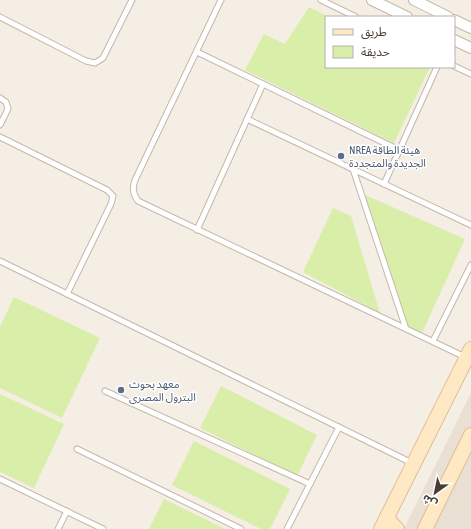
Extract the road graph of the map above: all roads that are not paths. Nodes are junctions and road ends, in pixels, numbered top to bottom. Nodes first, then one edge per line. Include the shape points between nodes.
1 (132, 0) edge
2 (221, 0) edge
3 (321, 0) edge
4 (372, 0) edge
5 (414, 0) edge
6 (354, 16) edge
7 (405, 16) edge
8 (446, 16) edge
9 (0, 17) edge
10 (455, 20) edge
11 (471, 28) edge
12 (455, 40) edge
13 (471, 48) edge
14 (196, 52) junction
15 (455, 66) edge
16 (437, 68) edge
17 (471, 74) edge
18 (263, 84) junction
19 (0, 98) edge
20 (247, 119) junction
21 (0, 125) edge
22 (0, 137) edge
23 (399, 150) junction
24 (353, 169) junction
25 (384, 184) junction
26 (471, 225) edge
27 (197, 230) junction
28 (0, 261) edge
29 (471, 265) edge
30 (66, 294) junction
31 (406, 329) junction
32 (433, 341) junction
33 (469, 353) edge
34 (105, 391) dead end
35 (339, 427) junction
36 (471, 435) edge
37 (77, 449) dead end
38 (413, 464) junction
39 (0, 479) edge
40 (310, 484) junction
41 (67, 511) junction
42 (384, 523) edge
43 (58, 529) edge
44 (103, 529) edge
45 (241, 529) edge
46 (287, 529) edge
47 (397, 529) edge
48 (425, 529) edge

1 - 9 lane via 103,58 95,63
2 - 14 lane
3 - 6 lane
4 - 7 street
5 - 8 street
10 - 11 street
12 - 13 street
14 - 18 lane
14 - 27 lane via 133,187 138,201
15 - 17 lane
16 - 23 lane
18 - 20 lane
18 - 23 lane
19 - 21 lane via 6,102 8,109
20 - 24 lane
20 - 27 lane
22 - 30 lane via 107,190 113,196
23 - 25 lane
24 - 25 lane
24 - 31 lane
25 - 26 lane
27 - 31 lane
28 - 30 lane
29 - 32 lane
30 - 35 lane
31 - 32 lane
32 - 33 lane
33 - 38 main road
34 - 40 lane
35 - 38 lane
35 - 40 lane
36 - 48 main road
37 - 45 lane
38 - 42 main road
39 - 41 lane
40 - 46 lane
41 - 43 lane
41 - 44 lane
42 - 47 main road via 391,523

